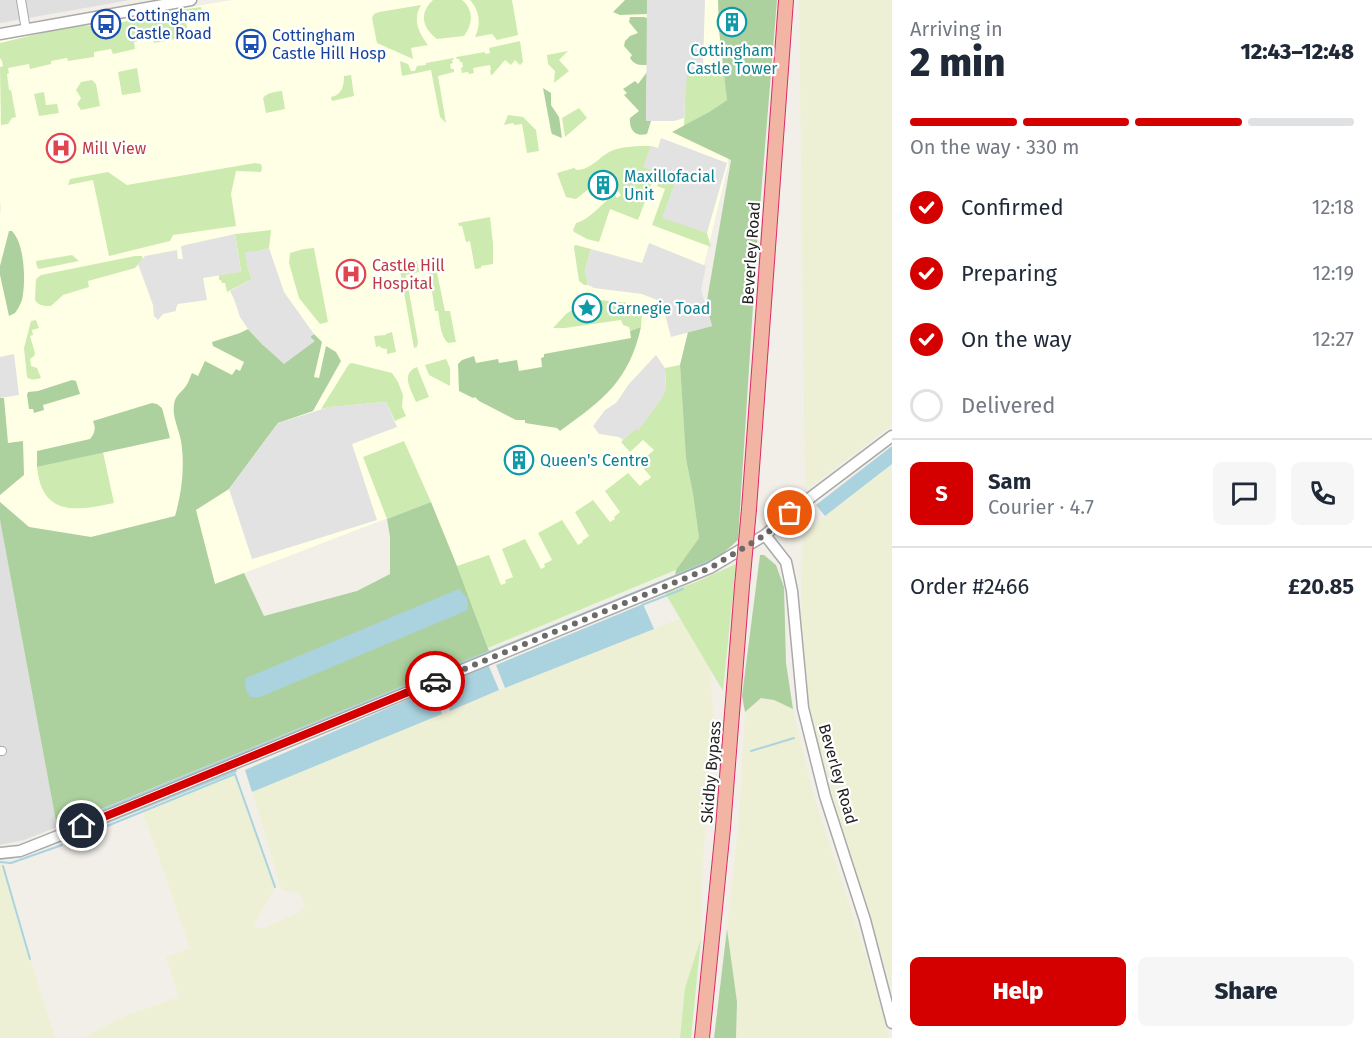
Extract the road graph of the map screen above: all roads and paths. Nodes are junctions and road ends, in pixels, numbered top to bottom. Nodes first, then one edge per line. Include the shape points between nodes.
1 (21, 0) edge
2 (191, 0) edge
3 (786, 0) edge
4 (26, 30) junction
5 (0, 34) edge
6 (892, 436) edge
7 (749, 509) joint
8 (765, 535) junction
9 (0, 853) edge
10 (892, 1023) edge
11 (702, 1038) edge

1 - 4 street
2 - 4 street
3 - 7 highway, Beverley Road
4 - 5 street
6 - 8 street
7 - 11 highway, Skidby Bypass, bridge
8 - 9 street via 710,568 74,830 20,851
8 - 10 street, Beverley Road via 786,562 803,708

